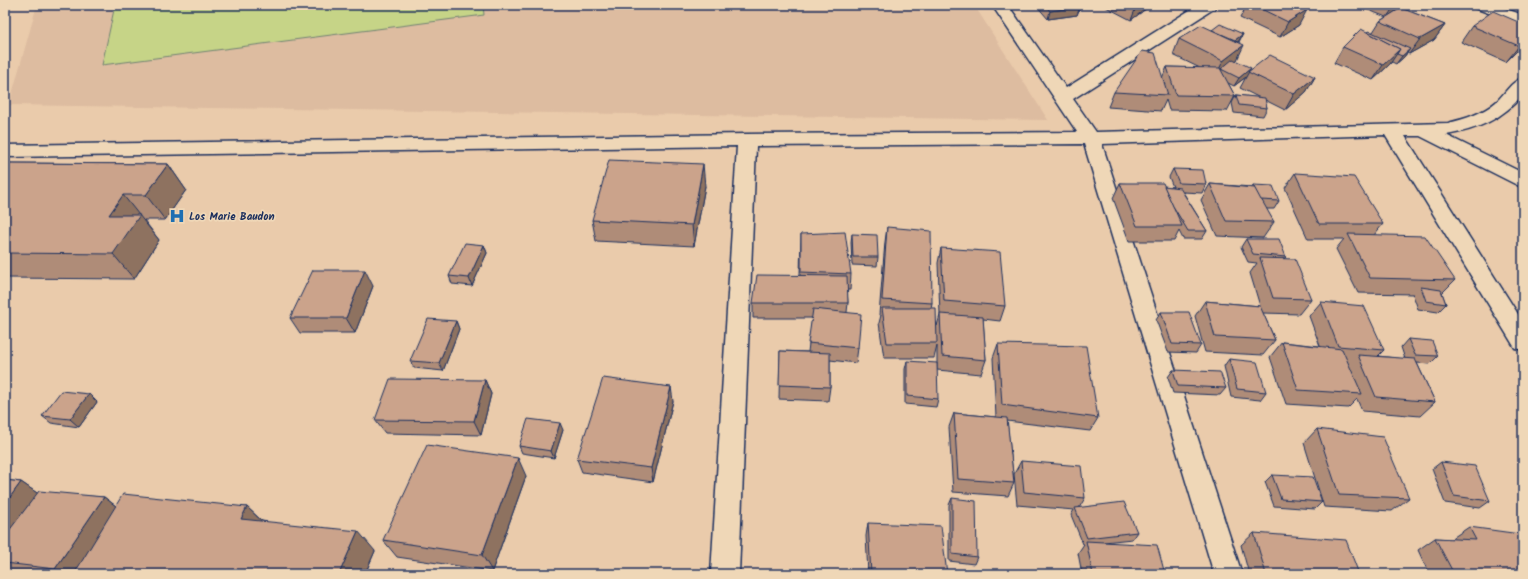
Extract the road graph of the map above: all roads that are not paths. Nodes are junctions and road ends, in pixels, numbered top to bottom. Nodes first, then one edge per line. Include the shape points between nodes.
1 (1000, 5) edge
2 (1210, 5) edge
3 (1481, 5) edge
4 (1523, 21) edge
5 (1523, 83) edge
6 (1064, 97) junction
7 (1391, 129) junction
8 (1424, 131) junction
9 (1091, 138) junction
10 (747, 140) junction
11 (5, 151) edge
12 (1523, 181) edge
13 (1523, 341) edge
14 (724, 574) edge
15 (1228, 574) edge

1 - 6 street
2 - 6 street
3 - 4 street
5 - 8 street via 1501,108 1476,123
6 - 9 street
7 - 8 street
7 - 9 street
7 - 13 street
8 - 12 street
9 - 10 street
9 - 15 street
10 - 11 street
10 - 14 street

